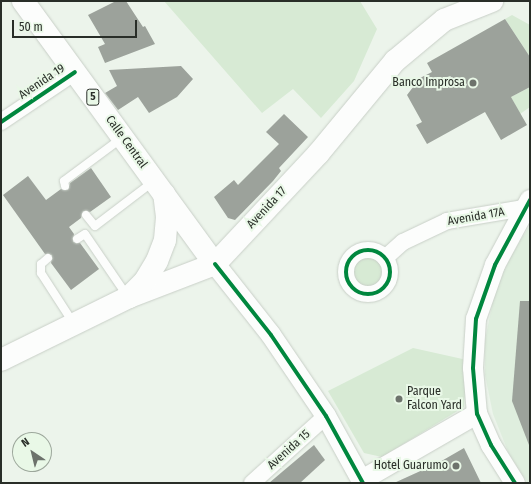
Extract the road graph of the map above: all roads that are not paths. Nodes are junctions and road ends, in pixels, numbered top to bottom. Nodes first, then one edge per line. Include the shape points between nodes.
1 (22, 1) edge
2 (492, 1) edge
3 (74, 72) junction
4 (1, 122) edge
5 (122, 137) junction
6 (65, 186) dead end
7 (159, 187) junction
8 (529, 205) edge
9 (86, 215) dead end
10 (95, 226) junction
11 (85, 234) junction
12 (77, 239) dead end
13 (48, 258) dead end
14 (385, 258) dead end
15 (215, 264) junction
16 (128, 297) junction
17 (74, 324) junction
18 (1, 360) edge
19 (477, 414) junction
20 (326, 416) junction
21 (362, 482) edge
22 (252, 483) edge
23 (515, 483) edge

1 - 3 main road, Calle Central / 5
2 - 15 main road, Avenida 17 via 444,20 395,61 318,154
3 - 4 street, Avenida 19
3 - 5 main road, Calle Central / 5
5 - 6 lane via 64,181
5 - 7 main road, Calle Central / 5
7 - 10 lane
7 - 15 main road, Calle Central / 5
7 - 16 main road via 166,224 165,240 157,262 145,281
8 - 14 street, Avenida 17A via 447,221 403,242
8 - 19 street via 495,265 476,319 473,368
9 - 10 lane
10 - 11 lane
11 - 12 lane
11 - 16 lane
13 - 17 lane via 41,264 41,273
15 - 16 main road, Avenida 17
15 - 20 street via 270,335
16 - 17 main road, Avenida 17
17 - 18 main road, Avenida 17
19 - 21 street
19 - 23 street via 491,445
20 - 21 street
20 - 22 street, Avenida 15

